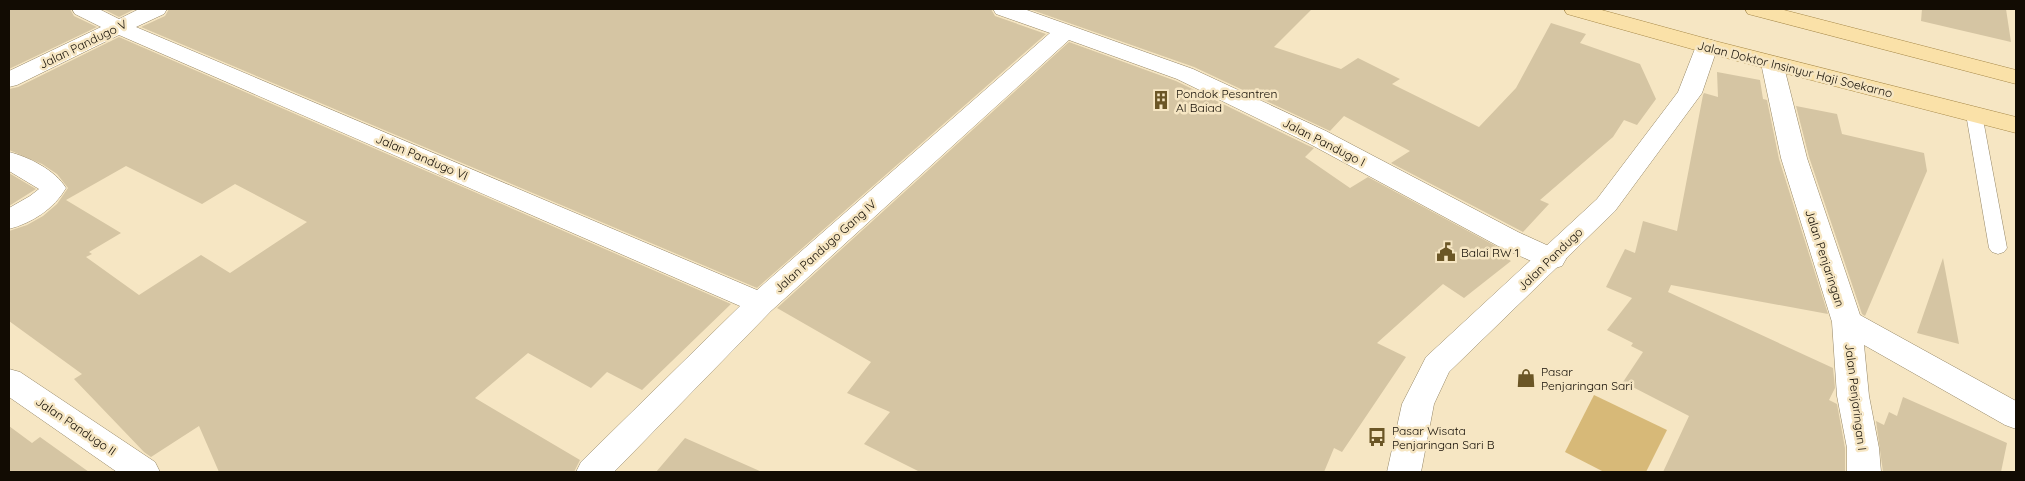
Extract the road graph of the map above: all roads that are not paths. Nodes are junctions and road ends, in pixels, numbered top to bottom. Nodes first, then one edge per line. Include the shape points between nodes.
1 (83, 9) edge
2 (156, 9) edge
3 (1004, 9) edge
4 (1576, 9) edge
5 (1756, 9) edge
6 (118, 27) junction
7 (1066, 31) junction
8 (1707, 46) junction
9 (1772, 63) junction
10 (2016, 77) edge
11 (9, 80) edge
12 (1974, 114) junction
13 (2016, 125) edge
14 (9, 160) edge
15 (9, 220) edge
16 (1998, 248) dead end
17 (1552, 259) junction
18 (762, 303) junction
19 (1847, 322) junction
20 (9, 380) edge
21 (2016, 416) edge
22 (144, 472) edge
23 (593, 472) edge
24 (1404, 472) edge
25 (1864, 472) edge

1 - 6 street, Jalan Pandugo VI
2 - 6 street, Jalan Pandugo V
3 - 7 street, Jalan Pandugo I
4 - 8 main road, Jalan Doktor Insinyur Haji Soekarno
5 - 10 main road
6 - 11 street, Jalan Pandugo V
6 - 18 street, Jalan Pandugo VI
7 - 17 street, Jalan Pandugo I via 1194,79 1317,137 1416,192
7 - 18 street, Jalan Pandugo Gang IV
8 - 9 main road, Jalan Doktor Insinyur Haji Soekarno
8 - 17 street, Jalan Pandugo via 1690,93 1606,205
9 - 12 main road, Jalan Doktor Insinyur Haji Soekarno
9 - 19 street, Jalan Penjaringan via 1794,158
12 - 13 main road, Jalan Doktor Insinyur Haji Soekarno
12 - 16 lane
14 - 15 street via 52,185 52,192 40,202
17 - 24 street, Jalan Pandugo via 1437,365 1418,404
18 - 23 street, Jalan Pandugo Gang IV
19 - 21 street, Jalan Penjaringan
19 - 25 street, Jalan Penjaringan I
20 - 22 street, Jalan Pandugo II

